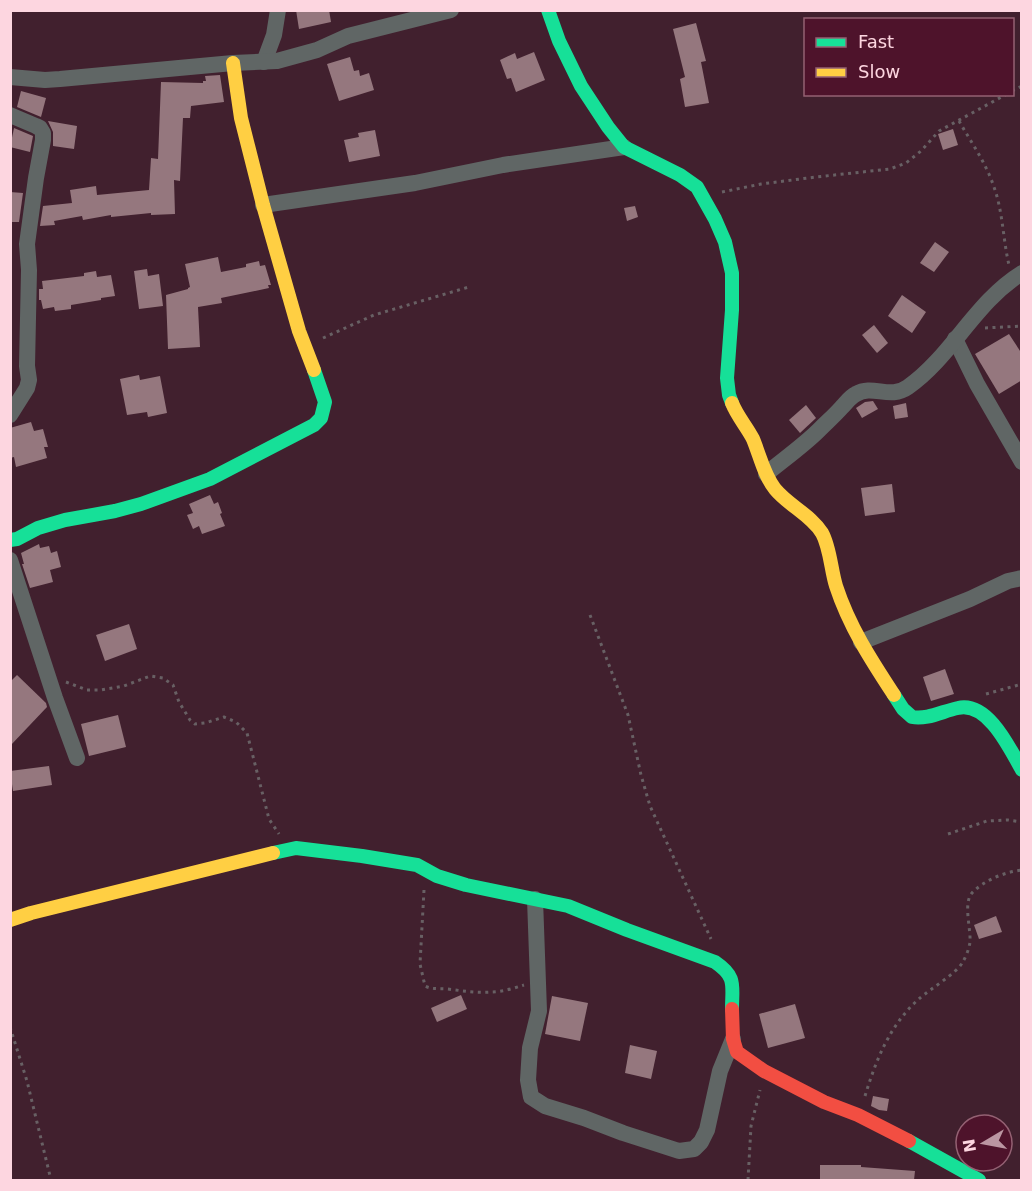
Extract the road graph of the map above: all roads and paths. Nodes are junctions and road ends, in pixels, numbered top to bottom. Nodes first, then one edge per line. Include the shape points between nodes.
1 (278, 10) edge
2 (451, 10) edge
3 (548, 10) edge
4 (264, 62) junction
5 (233, 63) junction
6 (10, 77) edge
7 (1004, 96) edge
8 (10, 116) edge
9 (958, 120) junction
10 (624, 147) junction
11 (703, 196) junction
12 (263, 206) junction
13 (1017, 276) edge
14 (469, 287) dead end
15 (1022, 326) edge
16 (960, 333) junction
17 (305, 347) junction
18 (10, 415) edge
19 (1022, 462) edge
20 (766, 474) junction
21 (10, 540) edge
22 (10, 560) edge
23 (1022, 578) edge
24 (591, 615) dead end
25 (861, 642) junction
26 (46, 670) junction
27 (1022, 684) edge
28 (984, 694) dead end
29 (77, 758) dead end
30 (1022, 770) edge
31 (1022, 822) edge
32 (948, 834) dead end
33 (296, 848) junction
34 (417, 866) junction
35 (1022, 870) edge
36 (536, 899) junction
37 (10, 920) edge
38 (724, 968) junction
39 (538, 983) junction
40 (10, 1026) edge
41 (733, 1039) junction
42 (764, 1071) junction
43 (858, 1115) junction
44 (51, 1180) edge
45 (748, 1180) edge
46 (979, 1180) edge

1 - 4 street
2 - 4 street
3 - 10 street via 581,86
4 - 5 street
5 - 6 street via 45,80
5 - 12 street via 241,118
7 - 9 path
8 - 18 street via 40,128 44,140 27,244 29,380
9 - 11 path via 939,131 906,163 890,169 761,184
9 - 13 path via 994,187 1005,251
10 - 11 street via 680,175
10 - 12 street
11 - 20 street via 725,242 732,273 729,394
12 - 17 street
13 - 16 street
14 - 17 path via 374,315
15 - 16 path
16 - 19 street via 977,384
16 - 20 street via 936,363 908,388 890,393 858,392
17 - 21 street via 325,402 321,418 314,425 210,479 141,504 64,519
20 - 25 street via 775,489 817,525 824,536 837,586
22 - 26 street
23 - 25 street
24 - 38 path via 628,714 650,806
25 - 30 street via 912,717 962,707 978,711 995,724
26 - 29 street
26 - 33 path via 87,690 124,686 150,676 163,678 173,685 179,702 195,724 224,717 236,722 247,733 269,819 285,842
27 - 28 path
31 - 32 path via 987,821
33 - 34 street
33 - 37 street
34 - 36 street via 466,885
34 - 39 path via 424,887 420,964 425,986 494,992
35 - 43 path via 983,884 970,894 970,941 961,966 909,1008 890,1033
36 - 38 street via 568,906
36 - 39 street
38 - 41 street via 732,979
39 - 41 street via 539,1011 530,1048 528,1080 531,1097 545,1106 679,1151 694,1149 707,1130 720,1071
40 - 44 path
41 - 42 street via 737,1052
42 - 43 street
42 - 45 path via 751,1126
43 - 46 street

